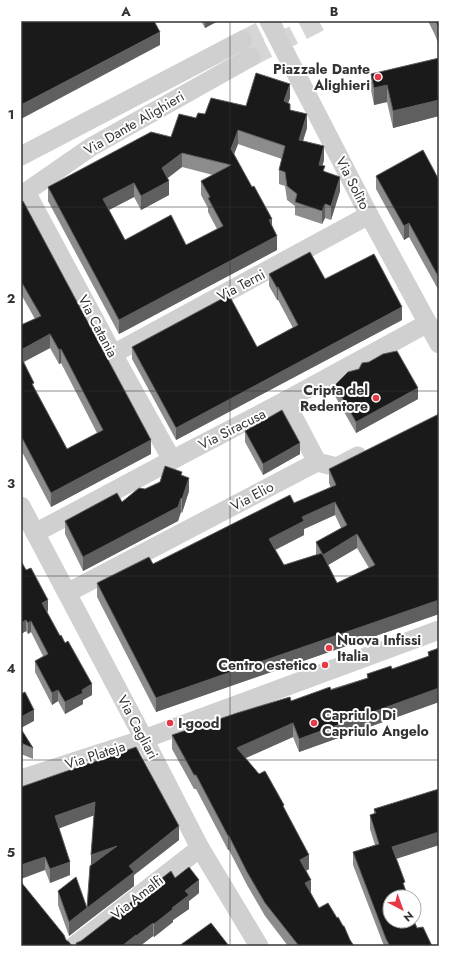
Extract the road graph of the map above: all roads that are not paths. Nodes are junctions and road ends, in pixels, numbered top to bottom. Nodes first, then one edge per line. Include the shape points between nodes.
1 (269, 21) edge
2 (21, 156) edge
3 (24, 193) edge
4 (369, 215) junction
5 (428, 323) junction
6 (439, 344) edge
7 (113, 354) junction
8 (285, 401) junction
9 (371, 450) edge
10 (172, 460) junction
11 (317, 462) junction
12 (21, 506) edge
13 (35, 533) junction
14 (67, 593) junction
15 (439, 630) edge
16 (144, 739) junction
17 (21, 779) edge
18 (200, 848) junction
19 (74, 946) edge
20 (259, 946) edge

1 - 4 street, Via Solìto
2 - 3 street, Via Dante Alighieri via 247,49 91,147
3 - 7 street, Via Catania
4 - 5 street, Via Solìto
4 - 7 street, Via Terni
5 - 6 street, Via Solìto
5 - 8 street, Via Siracusa
7 - 10 street, Via Catania
8 - 10 street, Via Siracusa
8 - 11 street
9 - 11 street via 337,467
10 - 13 street, Via Siracusa
11 - 14 street, Via Elio
12 - 13 street, Via Cagliari
13 - 14 street, Via Cagliari
14 - 16 street, Via Cagliari
15 - 16 street, Via Plateja
16 - 17 street, Via Plateja
16 - 18 street, Via Cagliari
18 - 19 street, Via Amalfi
18 - 20 street, Via Cagliari

